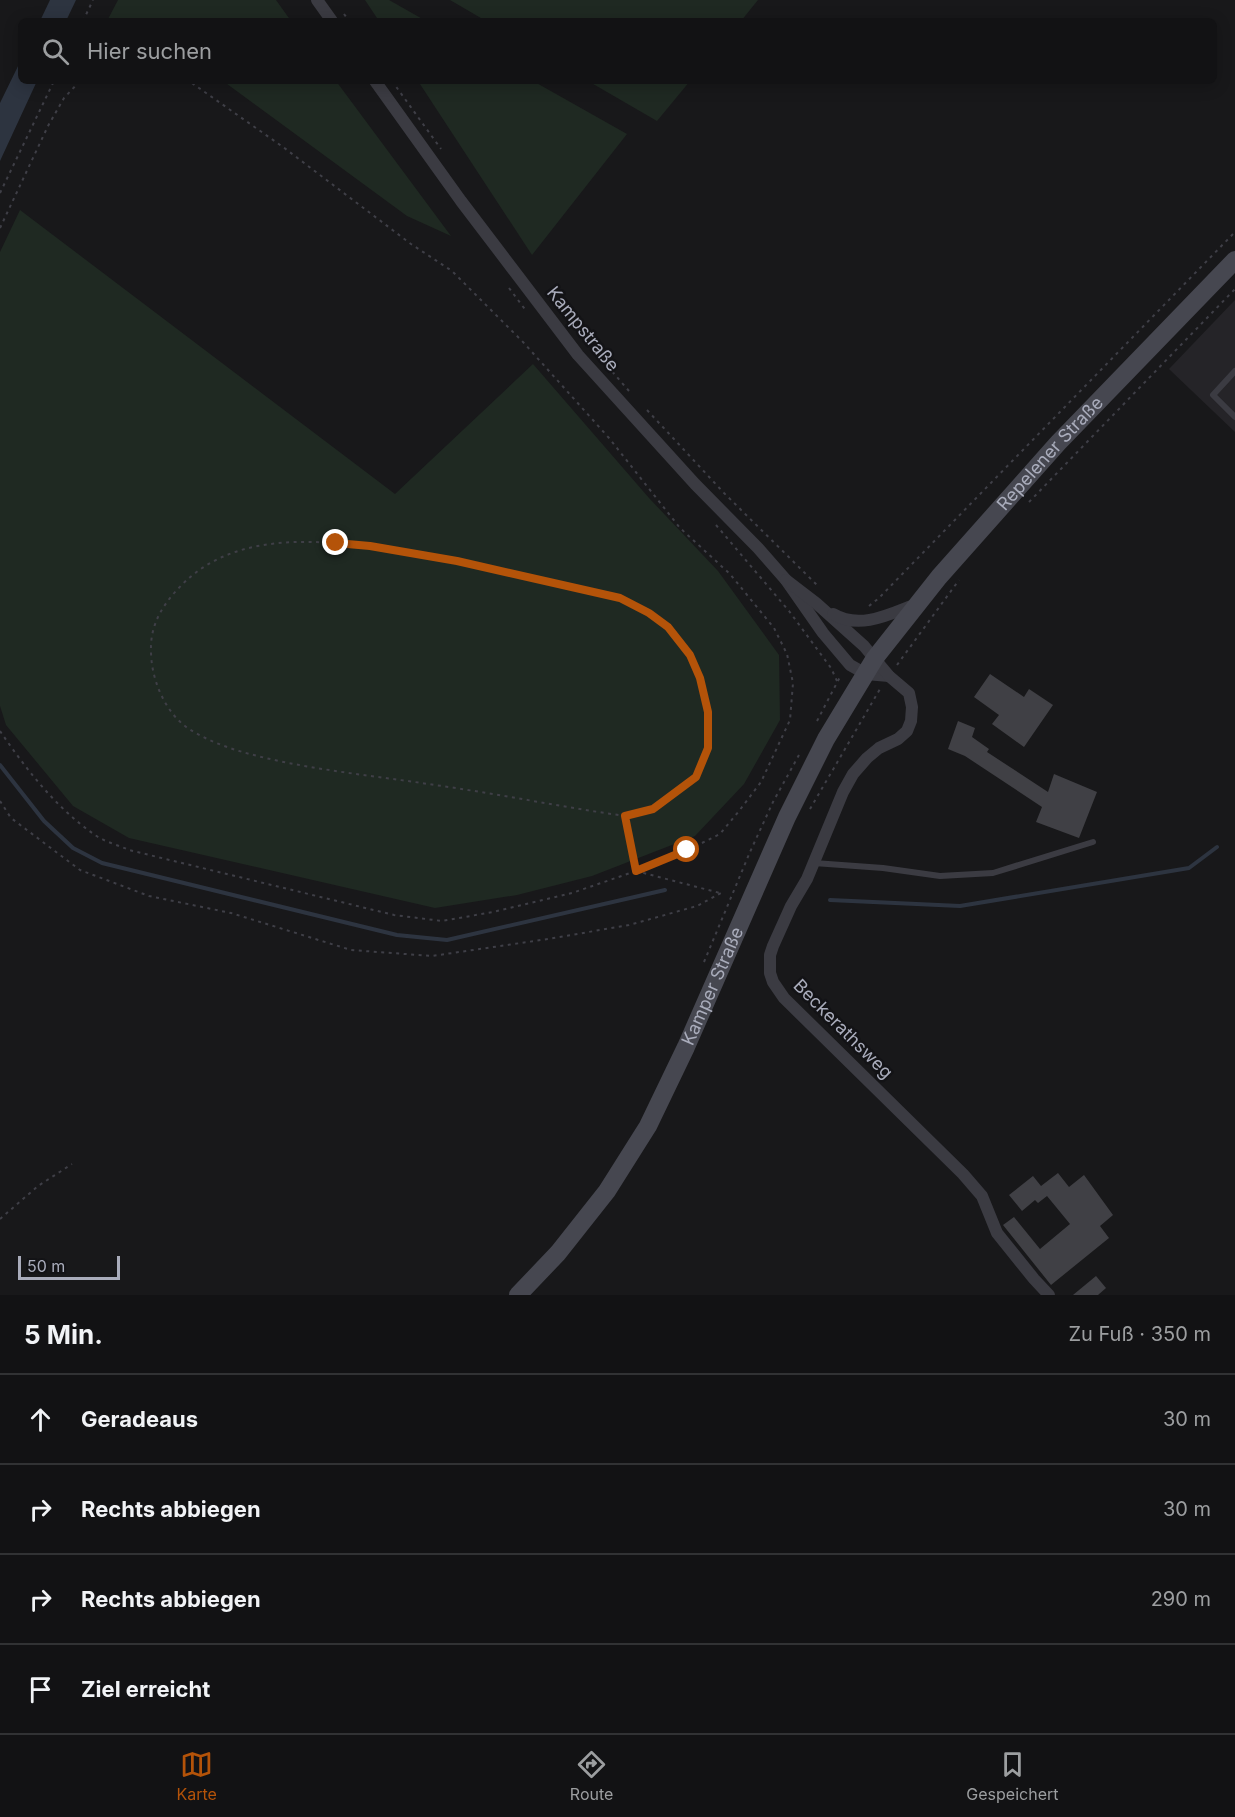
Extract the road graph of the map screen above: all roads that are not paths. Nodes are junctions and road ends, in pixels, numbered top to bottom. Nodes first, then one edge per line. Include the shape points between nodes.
1 (317, 0) edge
2 (330, 18) edge
3 (377, 84) edge
4 (1235, 260) edge
5 (1235, 371) edge
6 (1235, 417) edge
7 (786, 580) junction
8 (820, 598) junction
9 (917, 603) junction
10 (870, 666) junction
11 (1093, 842) dead end
12 (813, 863) junction
13 (518, 1295) edge
14 (1049, 1295) edge

1 - 2 street
3 - 7 street, Kampstraße via 578,355
4 - 9 main road, Repelener Straße via 1058,443
5 - 6 lane via 1213,394
7 - 8 street, Kampstraße
7 - 10 street, Kampstraße via 843,657 850,664
8 - 9 street, Kampstraße via 844,620 854,621 880,618
8 - 10 street, Kampstraße
9 - 10 main road, Repelener Straße
10 - 12 street, Beckerathsweg via 909,693 912,721 907,731 879,748 853,774
10 - 13 main road, Kamper Straße via 826,739 787,817 648,1126 607,1191 558,1253
11 - 12 lane via 993,873 940,876
12 - 14 street, Beckerathsweg via 770,955 773,981 784,998 963,1174 982,1196 997,1233

